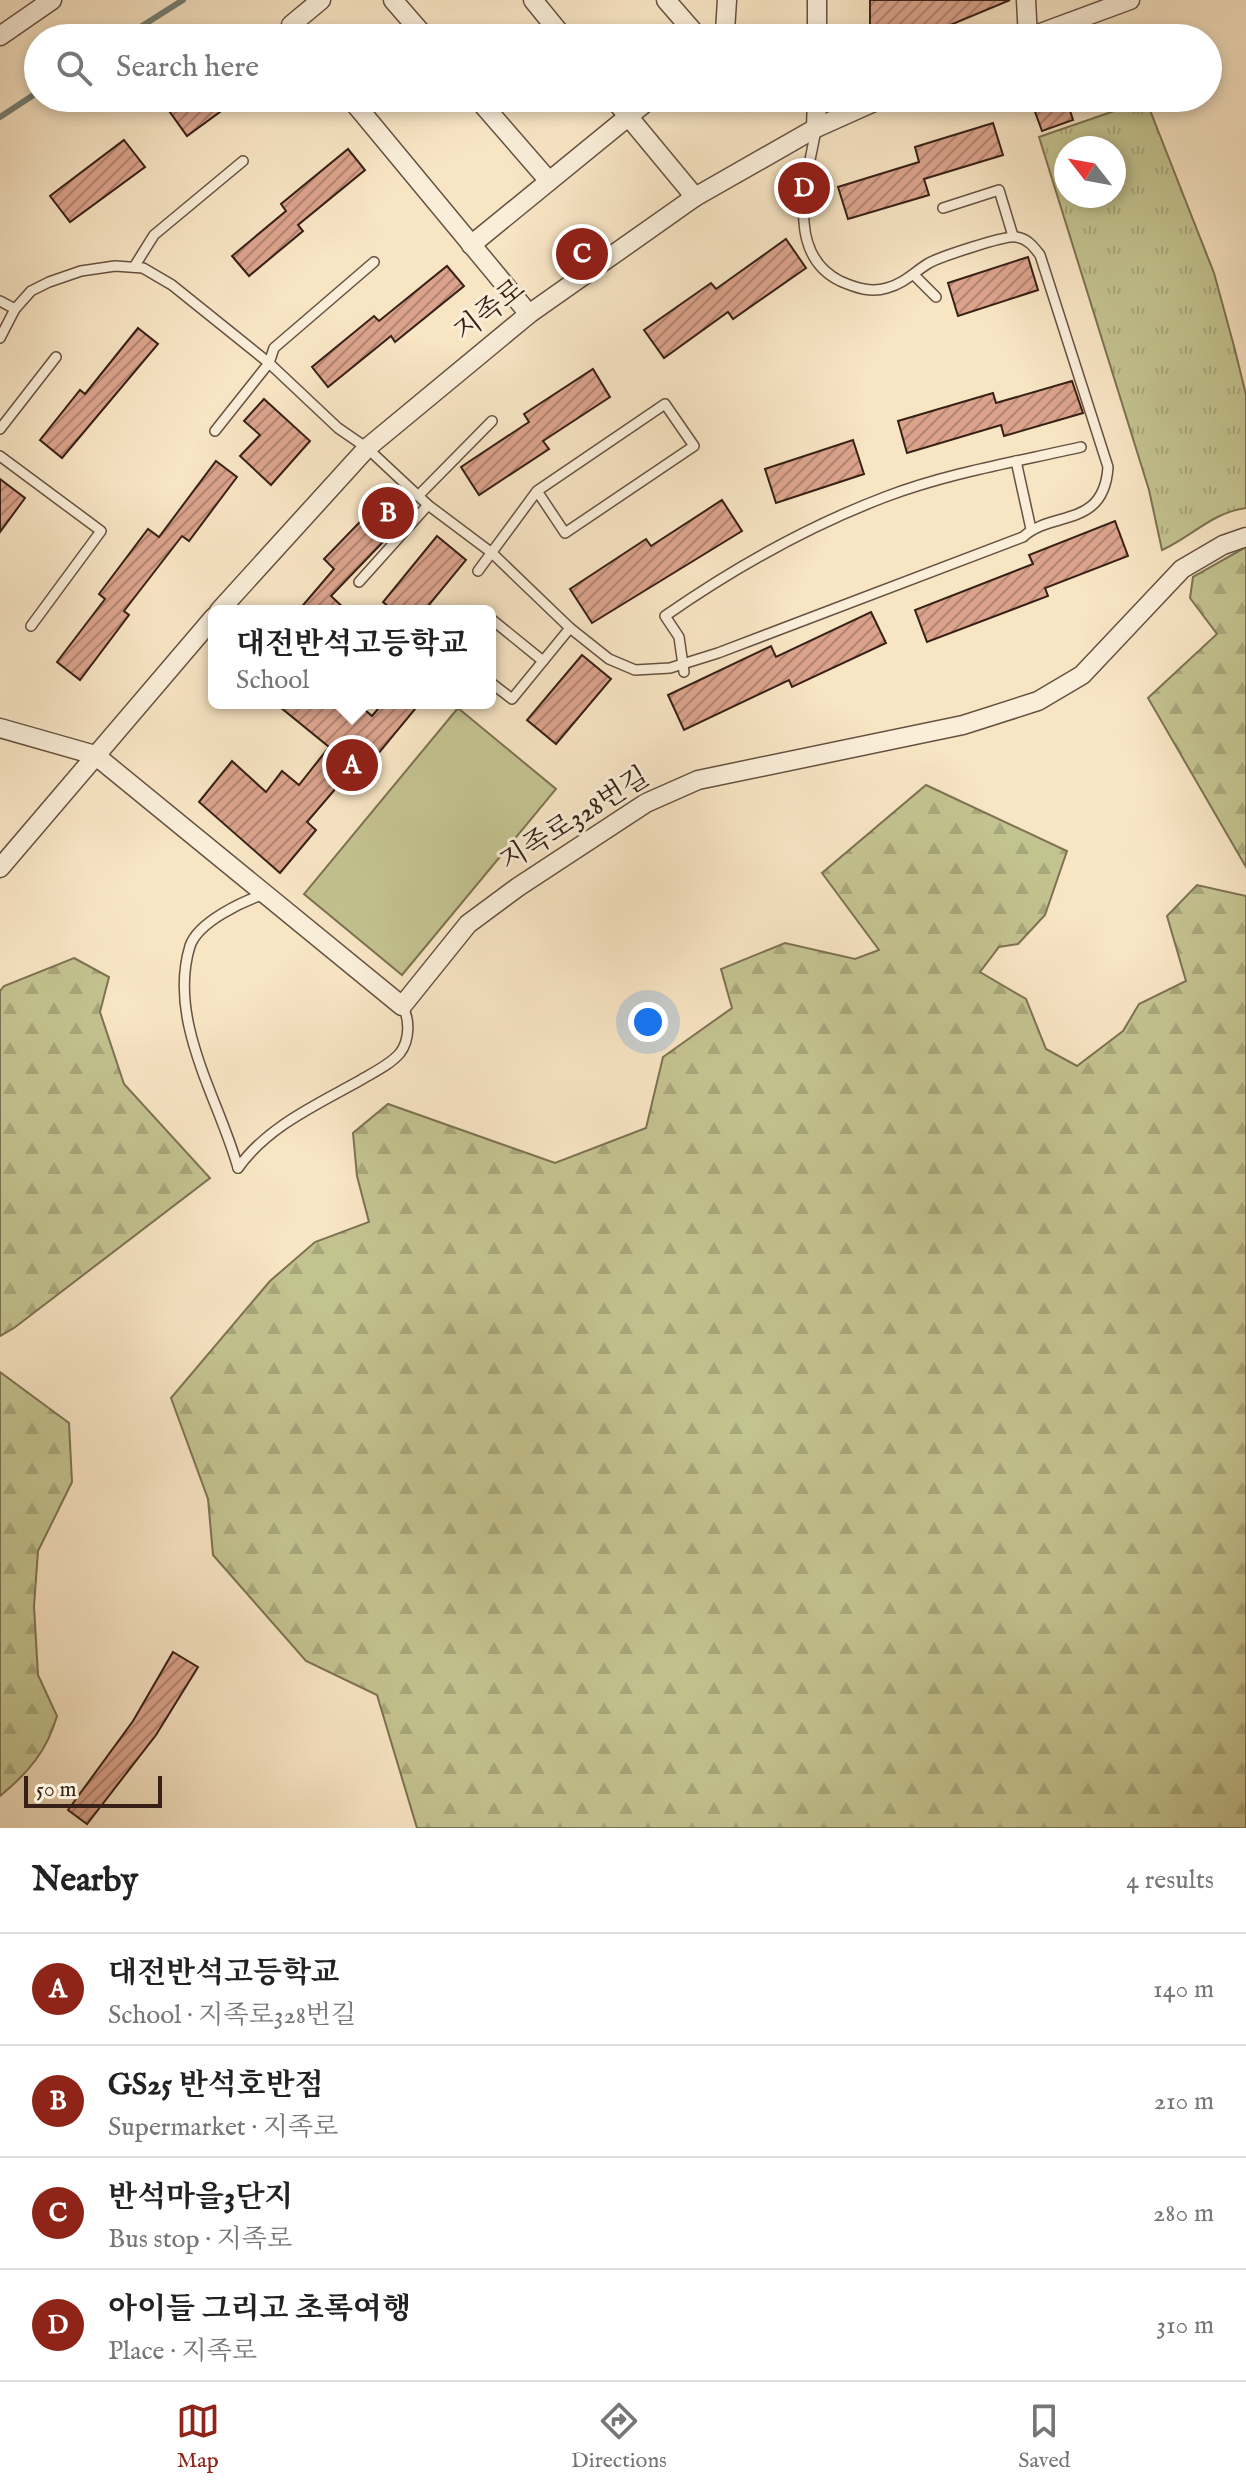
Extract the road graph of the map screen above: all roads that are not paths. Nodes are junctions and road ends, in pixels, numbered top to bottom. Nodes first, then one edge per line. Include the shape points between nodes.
1 (52, 0) edge
2 (321, 0) edge
3 (393, 0) edge
4 (533, 0) edge
5 (666, 0) edge
6 (727, 0) edge
7 (817, 0) edge
8 (1026, 0) edge
9 (1130, 0) edge
10 (292, 24) edge
11 (414, 24) edge
12 (553, 24) edge
13 (687, 24) edge
14 (725, 24) edge
15 (817, 24) edge
16 (1027, 24) edge
17 (1065, 24) edge
18 (0, 36) edge
19 (362, 112) edge
20 (489, 112) edge
21 (625, 112) edge
22 (634, 112) edge
23 (817, 112) edge
24 (852, 112) edge
25 (629, 116) junction
26 (816, 128) junction
27 (243, 161) dead end
28 (549, 181) junction
29 (695, 197) junction
30 (943, 208) dead end
31 (1013, 236) junction
32 (471, 245) junction
33 (374, 262) dead end
34 (134, 267) junction
35 (915, 276) junction
36 (936, 297) dead end
37 (0, 301) edge
38 (15, 309) junction
39 (529, 314) junction
40 (0, 338) edge
41 (56, 357) dead end
42 (269, 363) junction
43 (492, 421) dead end
44 (0, 429) edge
45 (215, 431) dead end
46 (1081, 447) dead end
47 (367, 448) junction
48 (0, 456) edge
49 (1016, 461) junction
50 (537, 491) junction
51 (418, 496) junction
52 (428, 505) junction
53 (1031, 529) junction
54 (1246, 537) edge
55 (492, 553) junction
56 (478, 571) dead end
57 (359, 582) dead end
58 (224, 605) edge
59 (496, 623) edge
60 (208, 624) edge
61 (31, 626) dead end
62 (570, 628) junction
63 (543, 661) junction
64 (683, 668) junction
65 (496, 687) edge
66 (0, 728) edge
67 (95, 755) junction
68 (0, 868) edge
69 (265, 894) junction
70 (402, 1006) junction

1 - 18 street
2 - 10 street
3 - 11 street
4 - 12 street
5 - 13 street
6 - 14 street
7 - 15 street
8 - 16 street
9 - 17 street
19 - 32 street
20 - 28 street
21 - 25 street
22 - 25 street
23 - 26 street
24 - 26 street, 지족로
25 - 28 street
25 - 29 street
26 - 29 street, 지족로
26 - 35 lane via 803,202 804,227 820,265 834,277 871,291
27 - 34 lane via 154,235
28 - 32 street
29 - 39 street, 지족로
30 - 31 lane via 999,190
31 - 35 lane via 929,263
31 - 53 lane via 1029,241 1040,255 1108,467 1107,482 1090,508
32 - 39 street
33 - 42 lane via 274,348
34 - 38 lane via 81,271 31,291
34 - 42 lane via 172,285
35 - 36 lane
37 - 38 lane
38 - 40 lane
39 - 47 street, 지족로
41 - 44 lane
42 - 45 lane
42 - 47 lane
43 - 51 lane
46 - 49 lane
47 - 51 lane
47 - 58 street, 지족로
48 - 61 lane via 101,531
49 - 53 lane
49 - 64 lane via 885,497 783,542 710,584 665,616 679,637
50 - 50 lane via 665,404 694,446 565,533
50 - 55 lane
51 - 52 lane
52 - 55 lane
52 - 57 lane
53 - 64 lane via 1023,537
54 - 70 street, 지족로328번길 via 1182,569 1082,675 1038,701 963,725 698,780 646,803 468,924
55 - 56 lane
55 - 62 lane
59 - 63 lane
60 - 67 street
62 - 63 lane
62 - 64 lane via 609,659 635,670
63 - 65 lane via 512,699
66 - 67 street
67 - 68 street
67 - 69 street
69 - 70 street
69 - 70 lane via 201,930 191,945 186,991 189,1024 238,1168 279,1126 400,1052 408,1031

